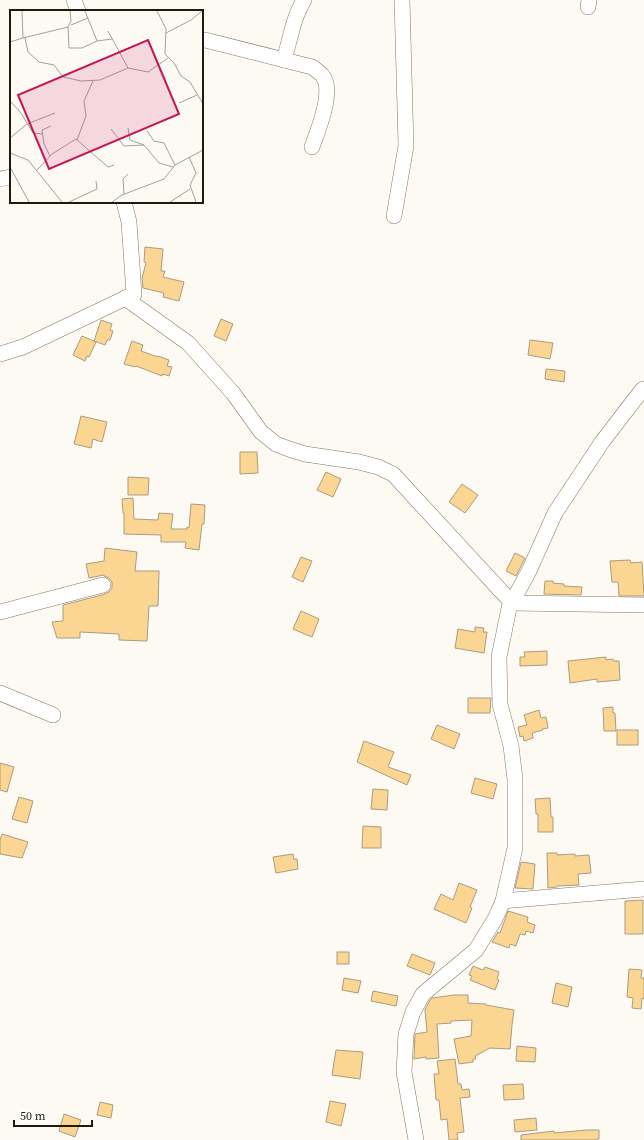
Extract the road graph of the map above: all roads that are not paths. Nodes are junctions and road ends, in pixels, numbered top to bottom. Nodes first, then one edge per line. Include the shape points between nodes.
1 (74, 0) edge
2 (304, 0) edge
3 (402, 0) edge
4 (78, 10) edge
5 (203, 40) edge
6 (284, 60) junction
7 (312, 147) dead end
8 (10, 177) edge
9 (0, 179) edge
10 (124, 203) edge
11 (394, 216) dead end
12 (125, 298) junction
13 (0, 354) edge
14 (644, 389) edge
15 (102, 585) dead end
16 (512, 603) junction
17 (644, 605) edge
18 (0, 612) edge
19 (0, 693) edge
20 (53, 715) dead end
21 (644, 889) edge
22 (502, 901) junction
23 (416, 1140) edge

1 - 4 street
2 - 6 street via 294,21
3 - 11 street via 406,146
5 - 6 street
6 - 7 street via 312,67 322,75 327,85 327,99
8 - 9 street
10 - 12 street via 129,222 134,294
12 - 13 street via 23,347
12 - 16 street via 188,343 233,393 261,432 276,444 305,454 359,462 393,474
14 - 16 street via 602,442 554,513
15 - 18 street
16 - 17 street
16 - 22 street via 498,656 500,704 511,746 515,779 515,848
19 - 20 street
21 - 22 street
22 - 23 street via 495,919 476,950 423,994 413,1012 406,1034 404,1072

